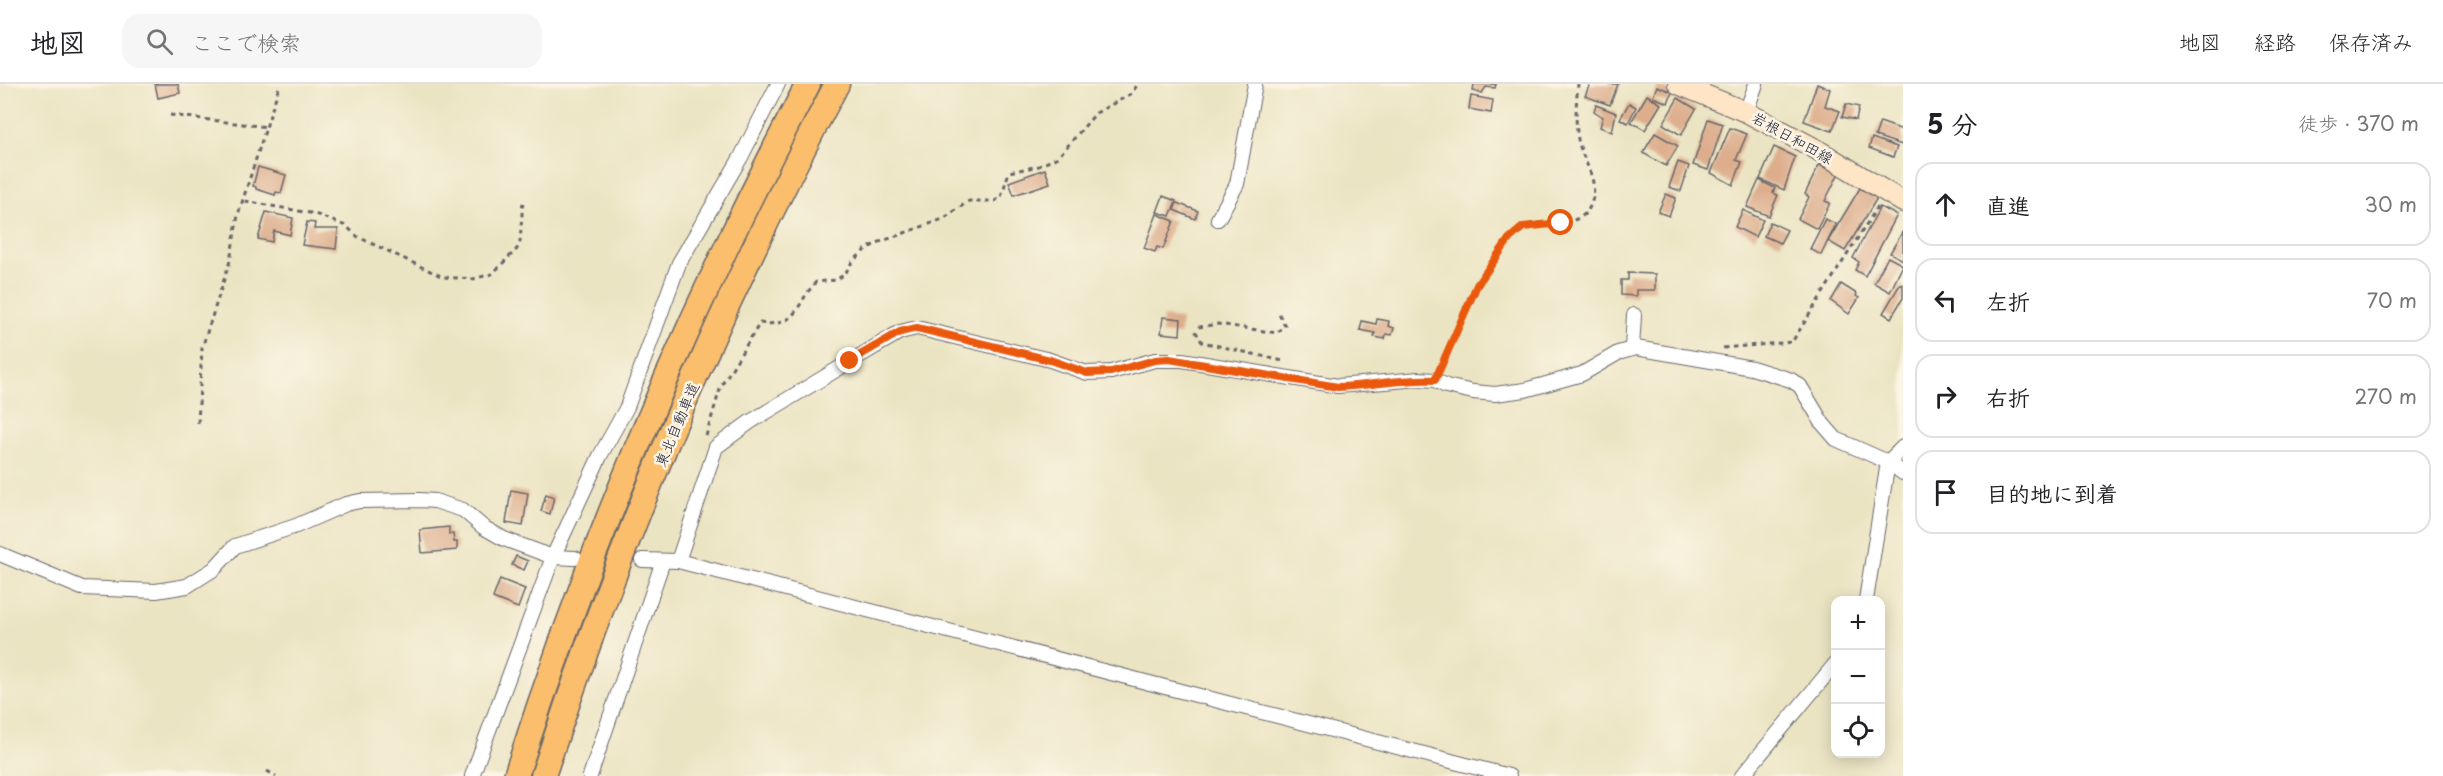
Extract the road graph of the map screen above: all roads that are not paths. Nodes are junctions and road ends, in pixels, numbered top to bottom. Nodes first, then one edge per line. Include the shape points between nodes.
1 (778, 84) edge
2 (808, 84) edge
3 (837, 84) edge
4 (1255, 84) edge
5 (1678, 84) edge
6 (1756, 84) edge
7 (1746, 112) junction
8 (1895, 197) edge
9 (1218, 219) dead end
10 (1634, 315) dead end
11 (1632, 348) junction
12 (1903, 447) edge
13 (1888, 462) junction
14 (1903, 473) edge
15 (0, 554) edge
16 (553, 557) junction
17 (575, 558) dead end
18 (642, 560) dead end
19 (663, 561) junction
20 (678, 561) junction
21 (1867, 596) edge
22 (1831, 669) edge
23 (472, 776) edge
24 (516, 776) edge
25 (543, 776) edge
26 (590, 776) edge
27 (1509, 776) edge
28 (1742, 776) edge

1 - 16 street via 679,263 627,407
2 - 24 highway, 東北自動車道 via 723,255 664,387 577,604
3 - 25 highway, 東北自動車道 via 797,159 687,397 602,609
4 - 9 street via 1237,184
5 - 7 main road, 岩根日和田線
6 - 7 street
7 - 8 main road, 岩根日和田線
10 - 11 street
11 - 13 street via 1752,368 1791,380 1800,386 1836,439
11 - 20 street via 1582,374 1495,394 1446,386 1435,380 1338,387 1169,359 1111,372 1087,373 926,328 908,329 785,400 716,447
12 - 13 street
13 - 14 street
13 - 21 street
15 - 16 street via 82,588 156,591 186,586 214,569 235,546 296,526 345,504 420,500 463,510 504,539
16 - 17 street
16 - 23 street
18 - 19 street
19 - 20 street
19 - 26 street
20 - 27 street
22 - 28 street

